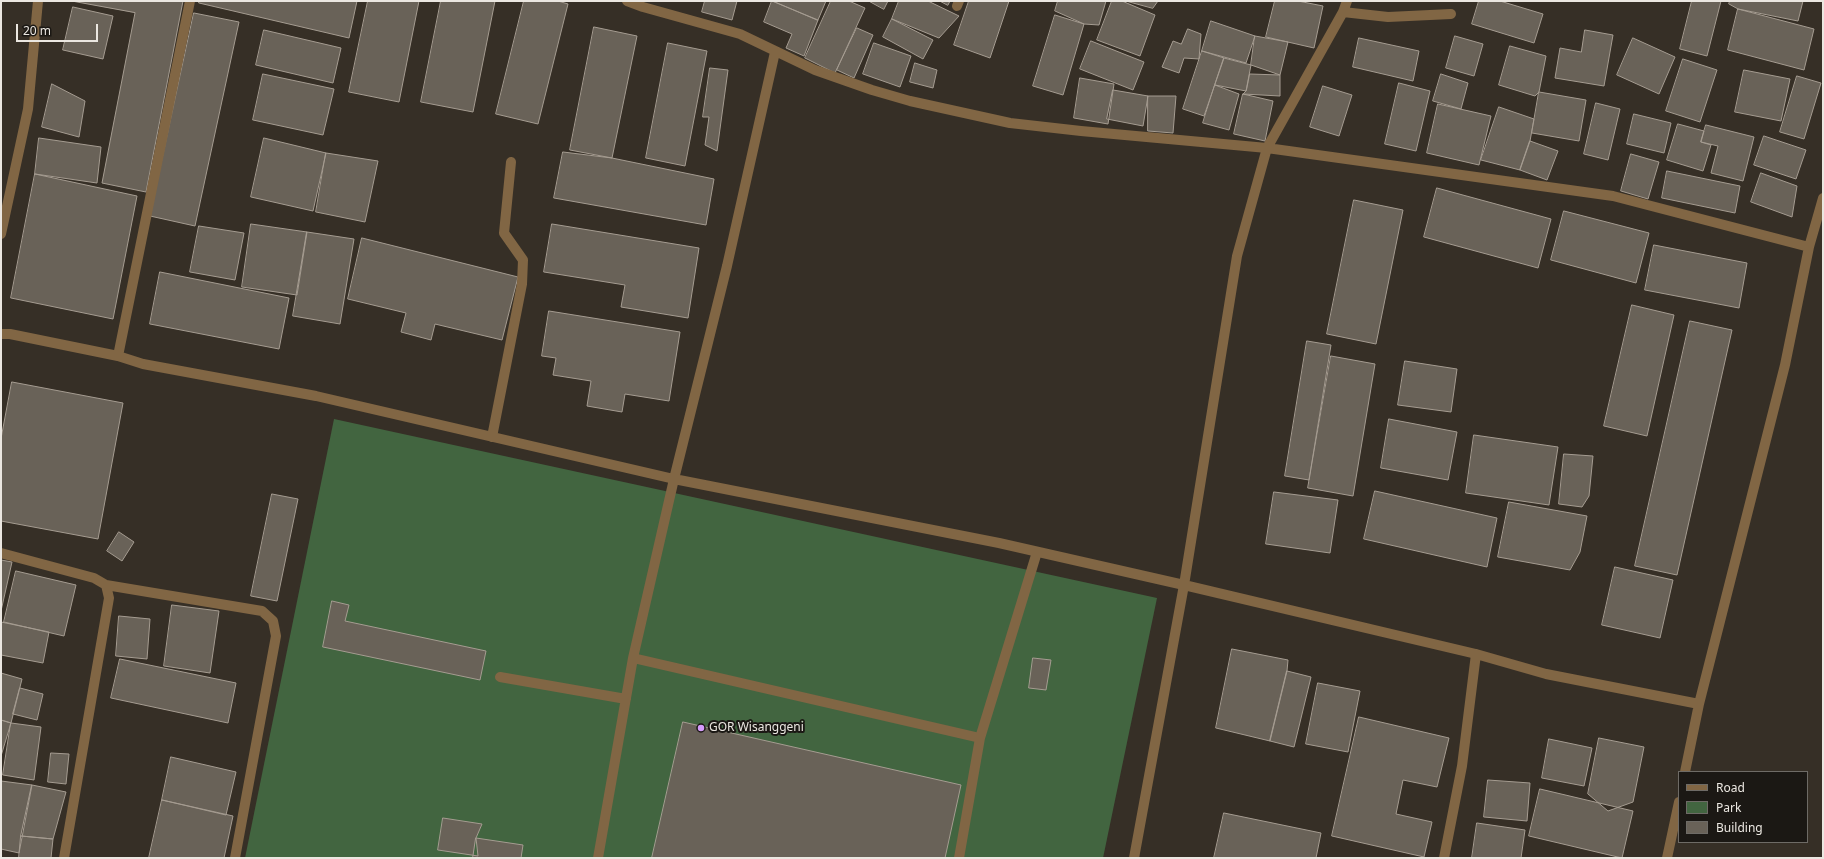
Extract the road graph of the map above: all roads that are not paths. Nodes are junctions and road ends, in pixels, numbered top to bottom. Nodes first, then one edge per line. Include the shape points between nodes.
1 (38, 1) edge
2 (190, 1) edge
3 (627, 1) edge
4 (1347, 1) edge
5 (1343, 12) junction
6 (1451, 14) dead end
7 (775, 52) junction
8 (1267, 148) junction
9 (512, 162) dead end
10 (1823, 198) edge
11 (1, 234) edge
12 (1809, 247) junction
13 (1, 334) edge
14 (118, 356) junction
15 (492, 437) junction
16 (674, 479) junction
17 (1037, 552) junction
18 (1, 553) edge
19 (106, 585) junction
20 (1184, 585) junction
21 (1476, 654) junction
22 (633, 658) junction
23 (500, 677) dead end
24 (626, 699) junction
25 (1699, 704) junction
26 (980, 738) junction
27 (1685, 771) edge
28 (1678, 807) edge
29 (64, 858) edge
30 (234, 858) edge
31 (598, 858) edge
32 (959, 858) edge
33 (1134, 858) edge
34 (1444, 858) edge
35 (1667, 858) edge

1 - 11 street via 28,109
2 - 14 street
3 - 7 street via 740,34
4 - 5 street
5 - 6 street via 1388,17
5 - 8 street
7 - 8 street via 872,90 1010,123
7 - 16 street via 727,266
8 - 12 street via 1613,196
8 - 20 street via 1237,256
9 - 15 street via 504,233 523,260 522,284
10 - 12 street
12 - 25 street via 1785,365
13 - 14 street
14 - 15 street via 143,364 316,396
15 - 16 street
16 - 17 street
16 - 22 street
17 - 20 street
17 - 26 street
18 - 19 street via 94,578
19 - 29 street via 109,598
19 - 30 street via 262,611 273,620 276,636
20 - 21 street
20 - 33 street
21 - 25 street via 1546,674
21 - 34 street via 1462,766
22 - 24 street
22 - 26 street
23 - 24 street
24 - 31 street
25 - 27 street
26 - 32 street
28 - 35 street

